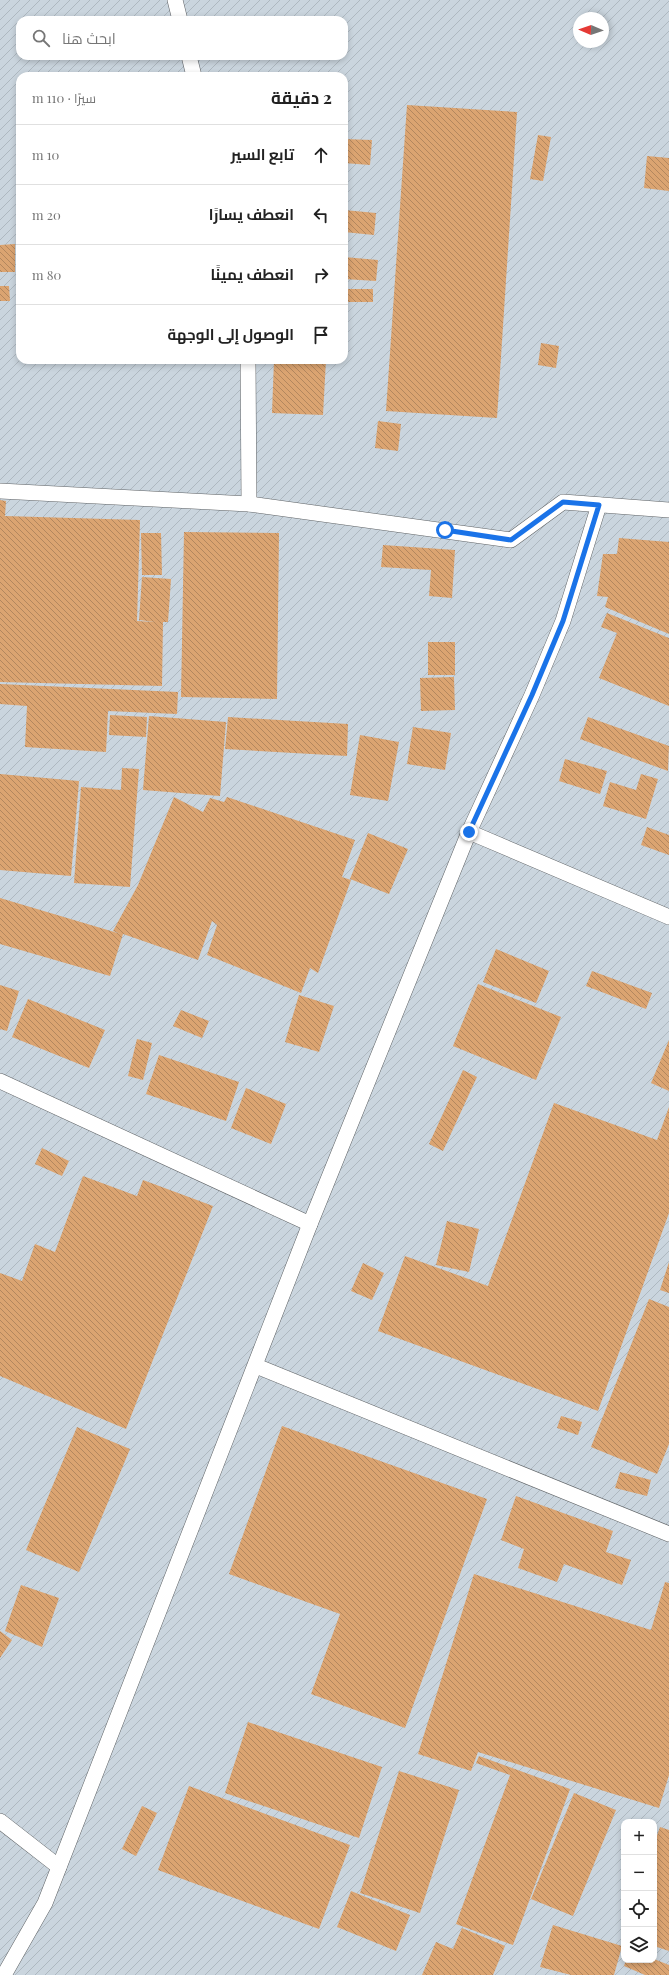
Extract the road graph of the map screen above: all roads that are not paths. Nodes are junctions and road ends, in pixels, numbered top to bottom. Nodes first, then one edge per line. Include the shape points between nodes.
1 (175, 0) edge
2 (179, 16) edge
3 (190, 60) edge
4 (193, 72) edge
5 (248, 364) edge
6 (0, 491) edge
7 (249, 504) junction
8 (599, 505) junction
9 (669, 510) edge
10 (469, 832) junction
11 (669, 917) edge
12 (0, 1081) edge
13 (310, 1224) junction
14 (256, 1366) junction
15 (669, 1534) edge
16 (0, 1821) edge
17 (59, 1867) junction
18 (4, 1975) edge

1 - 2 lane
3 - 4 lane
5 - 7 lane
6 - 7 lane
7 - 8 lane via 511,540 563,502
8 - 9 lane
8 - 10 lane via 563,621
10 - 11 lane
10 - 13 lane
12 - 13 lane
13 - 14 lane
14 - 15 lane
14 - 17 lane
16 - 17 lane
17 - 18 lane via 45,1903

